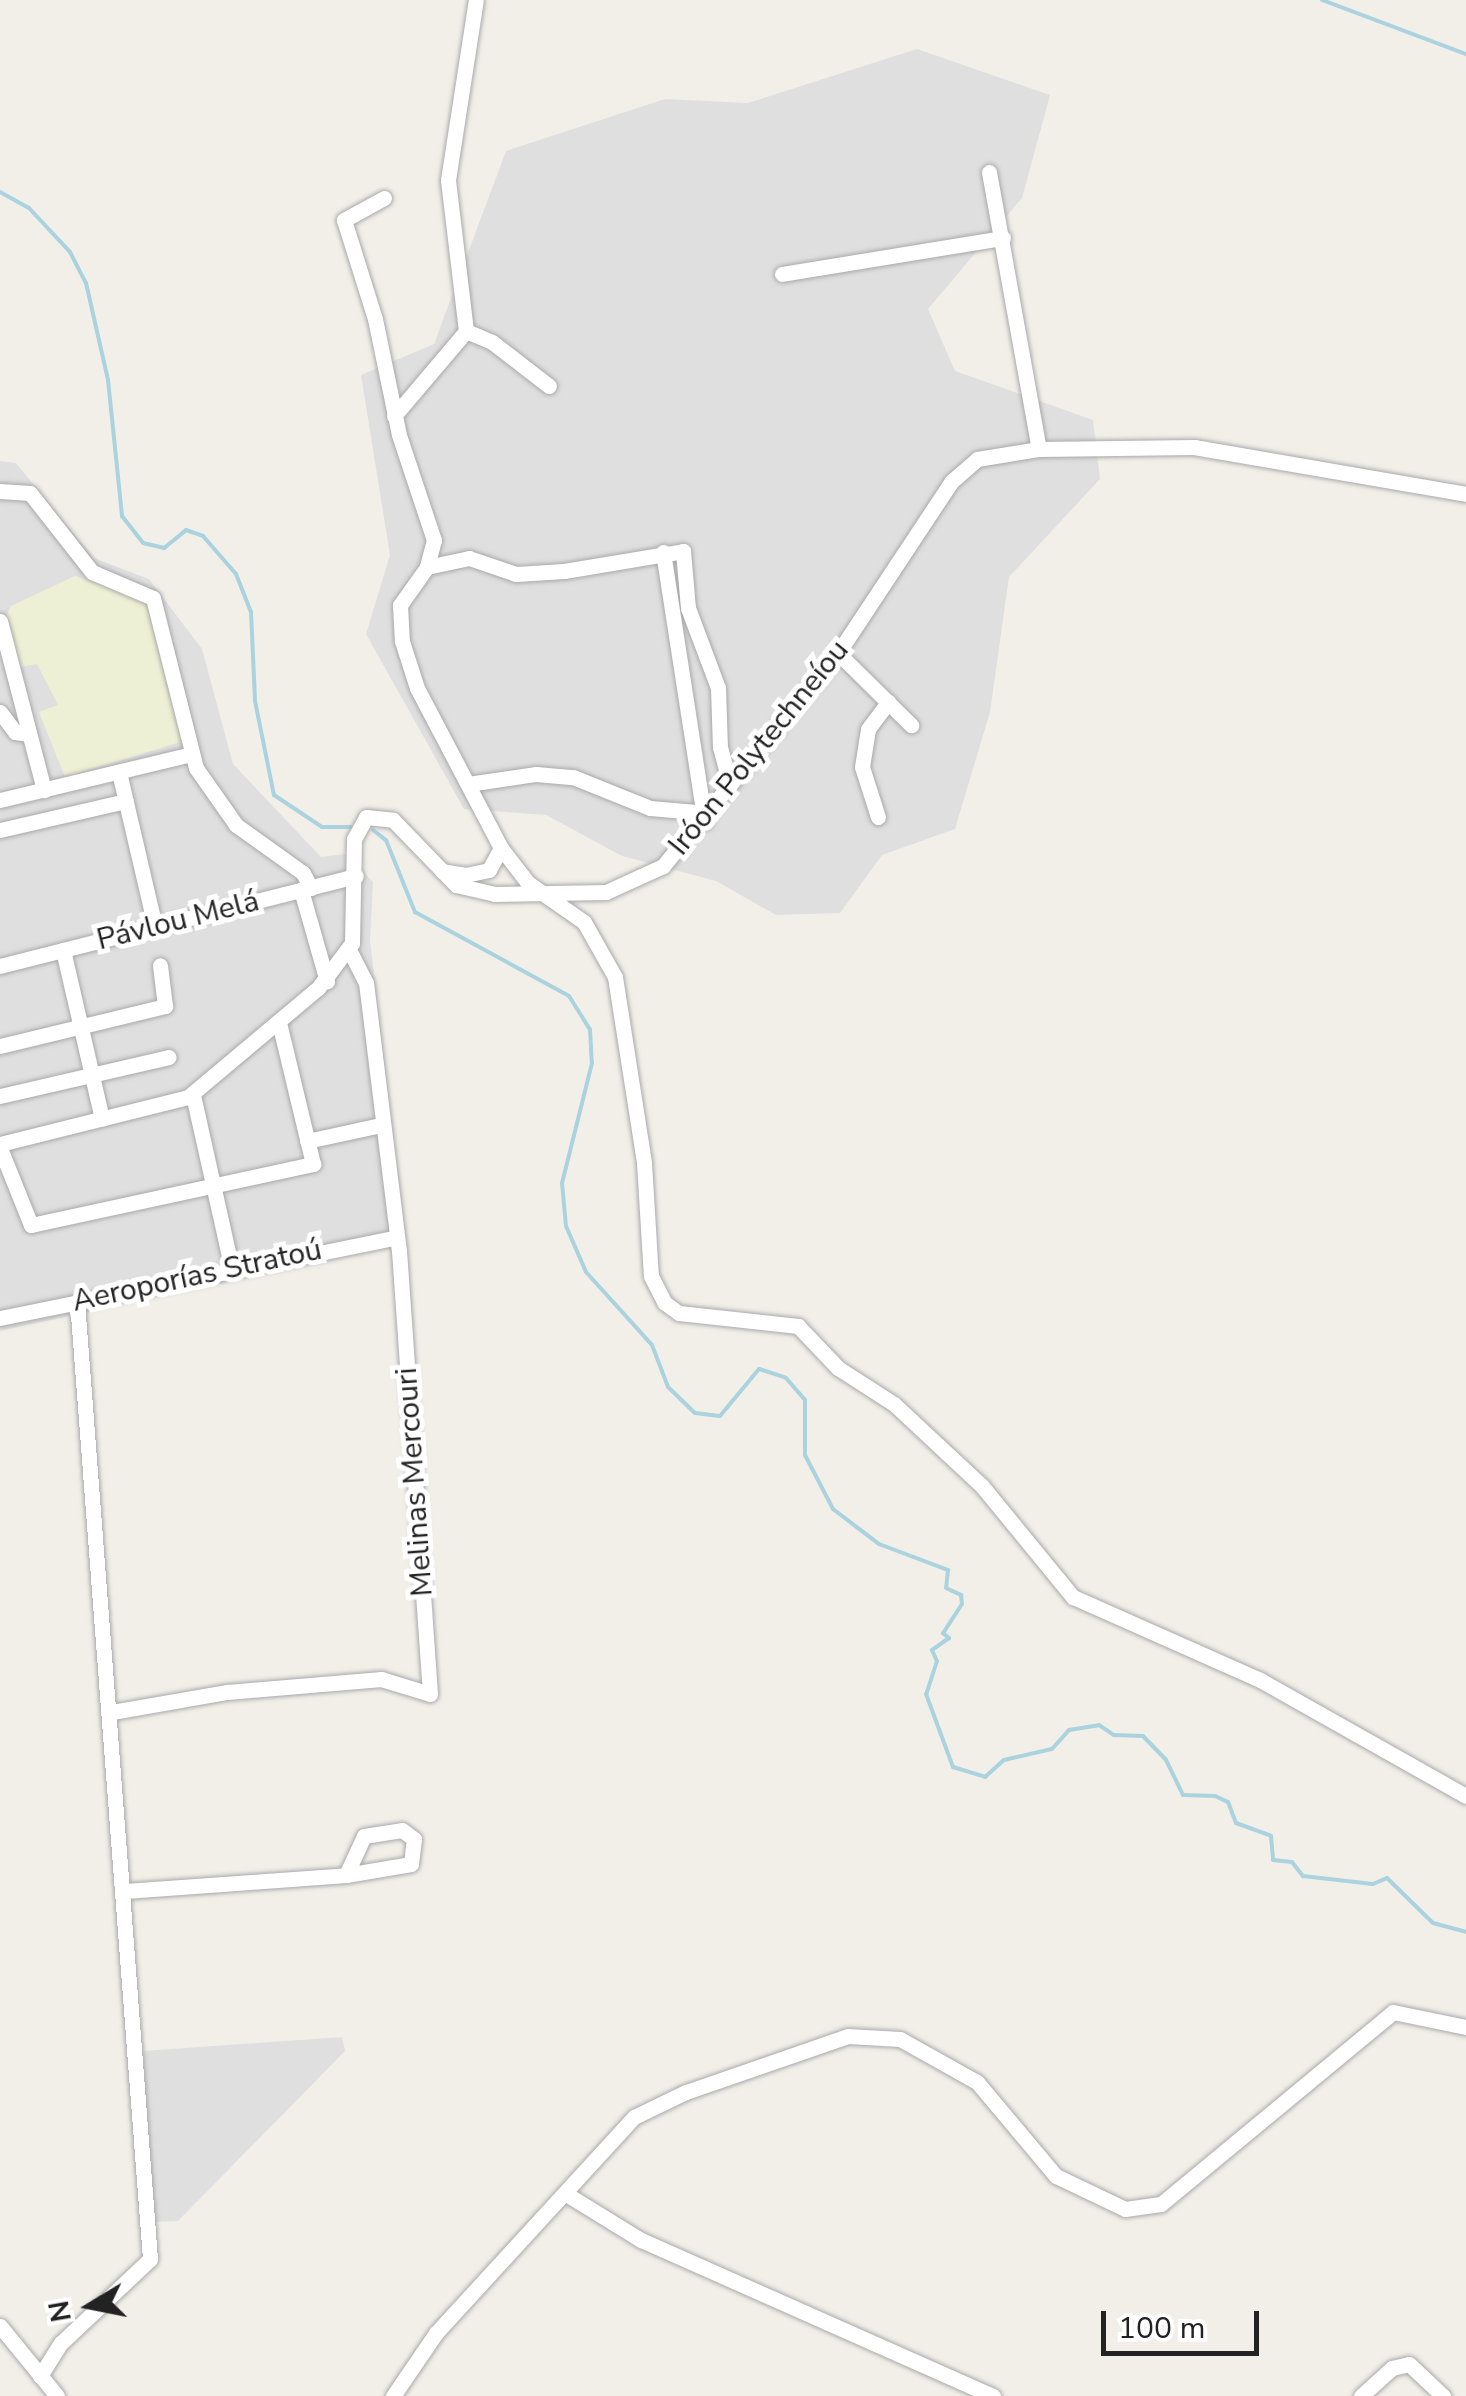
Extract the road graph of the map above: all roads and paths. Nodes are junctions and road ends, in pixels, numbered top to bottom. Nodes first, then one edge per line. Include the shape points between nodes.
1 (476, 0) edge
2 (989, 172) dead end
3 (384, 198) dead end
4 (1002, 238) junction
5 (782, 274) dead end
6 (466, 331) junction
7 (549, 386) dead end
8 (394, 416) junction
9 (1039, 448) junction
10 (0, 491) edge
11 (1466, 494) edge
12 (663, 552) junction
13 (427, 568) junction
14 (0, 621) edge
15 (838, 654) junction
16 (5, 665) edge
17 (888, 702) junction
18 (0, 712) edge
19 (911, 725) dead end
20 (28, 734) junction
21 (191, 754) junction
22 (119, 772) junction
23 (468, 784) junction
24 (730, 784) junction
25 (44, 790) junction
26 (0, 800) edge
27 (126, 801) junction
28 (707, 816) junction
29 (878, 817) dead end
30 (0, 830) edge
31 (501, 848) junction
32 (442, 871) junction
33 (356, 876) junction
34 (306, 889) junction
35 (555, 897) junction
36 (155, 927) junction
37 (63, 950) junction
38 (350, 951) junction
39 (160, 965) dead end
40 (0, 966) edge
41 (326, 981) junction
42 (278, 1022) junction
43 (80, 1026) junction
44 (0, 1046) edge
45 (169, 1057) dead end
46 (92, 1075) junction
47 (192, 1095) junction
48 (0, 1096) edge
49 (102, 1119) junction
50 (381, 1125) junction
51 (307, 1141) junction
52 (0, 1146) edge
53 (213, 1186) junction
54 (394, 1238) junction
55 (232, 1269) junction
56 (77, 1302) junction
57 (0, 1318) edge
58 (112, 1712) junction
59 (1466, 1796) edge
60 (346, 1875) junction
61 (125, 1890) junction
62 (1466, 2027) edge
63 (568, 2195) junction
64 (0, 2326) edge
65 (40, 2376) junction
66 (57, 2396) edge
67 (393, 2396) edge
68 (993, 2396) edge
69 (1361, 2396) edge
70 (1443, 2396) edge

1 - 6 street via 448,180
2 - 4 street
3 - 8 street via 344,220 376,320
4 - 5 street
4 - 9 street
6 - 7 street via 492,342
6 - 8 street
8 - 13 street via 434,540
9 - 11 street, Iróon Polytechneíou via 1194,447
9 - 15 street, Iróon Polytechneíou via 993,453 959,474
10 - 21 street via 30,493 92,572 155,600
12 - 13 street via 564,571 516,574 469,558
12 - 24 street via 687,556 685,596 718,688 720,747
12 - 28 street
13 - 23 street via 400,605 402,640 417,688
14 - 16 street
15 - 17 street
15 - 24 street, Iróon Polytechneíou
16 - 20 street
17 - 19 street
17 - 29 street via 868,729 862,767
18 - 20 street via 16,732
20 - 25 street
21 - 22 street
21 - 34 street via 236,825 304,873
22 - 25 street
22 - 27 street
23 - 28 street via 536,774 573,777 650,808
23 - 31 street
24 - 28 street, Iróon Polytechneíou
25 - 26 street
27 - 30 street
27 - 36 street
28 - 35 street, Iróon Polytechneíou via 663,866 635,881 606,892
31 - 32 street via 489,870 466,876
31 - 35 street via 528,883
32 - 33 street, Iróon Polytechneíou via 398,824 377,814 358,826
32 - 35 street, Iróon Polytechneíou via 469,890
33 - 34 street, Pávlou Melá
33 - 38 street, Iróon Polytechneíou
34 - 36 street, Pávlou Melá
34 - 41 street
35 - 59 street via 584,922 618,989 644,1163 651,1276 666,1303 679,1313 798,1326 838,1368 894,1404 982,1486 1073,1597 1260,1680
36 - 37 street, Pávlou Melá
37 - 40 street, Pávlou Melá
37 - 43 street
38 - 41 street
38 - 50 street, Melinas Mercouri via 366,983
39 - 43 street via 165,1006
41 - 42 street
42 - 47 street
42 - 51 street
43 - 44 street
43 - 46 street
45 - 46 street
46 - 48 street
46 - 49 street
47 - 49 street
47 - 53 street
49 - 52 street
50 - 51 street
50 - 54 street, Melinas Mercouri
51 - 53 street via 313,1164
52 - 53 street via 23,1219 31,1225
53 - 55 street
54 - 55 street, Aeroporías Stratoú
54 - 58 street, Melinas Mercouri via 430,1694 381,1680 239,1691
55 - 56 street, Aeroporías Stratoú
56 - 57 street, Aeroporías Stratoú
56 - 58 street
58 - 61 street
60 - 60 street via 410,1864 415,1842 402,1830 366,1836
60 - 61 street
61 - 65 street via 150,2260 65,2339
62 - 63 street via 1393,2012 1161,2204 1126,2209 1093,2198 1056,2176 976,2082 940,2056 900,2039 848,2036 634,2117
63 - 67 street via 436,2333
63 - 68 street via 642,2240
64 - 65 street
65 - 66 street
69 - 70 street via 1392,2368 1409,2364

